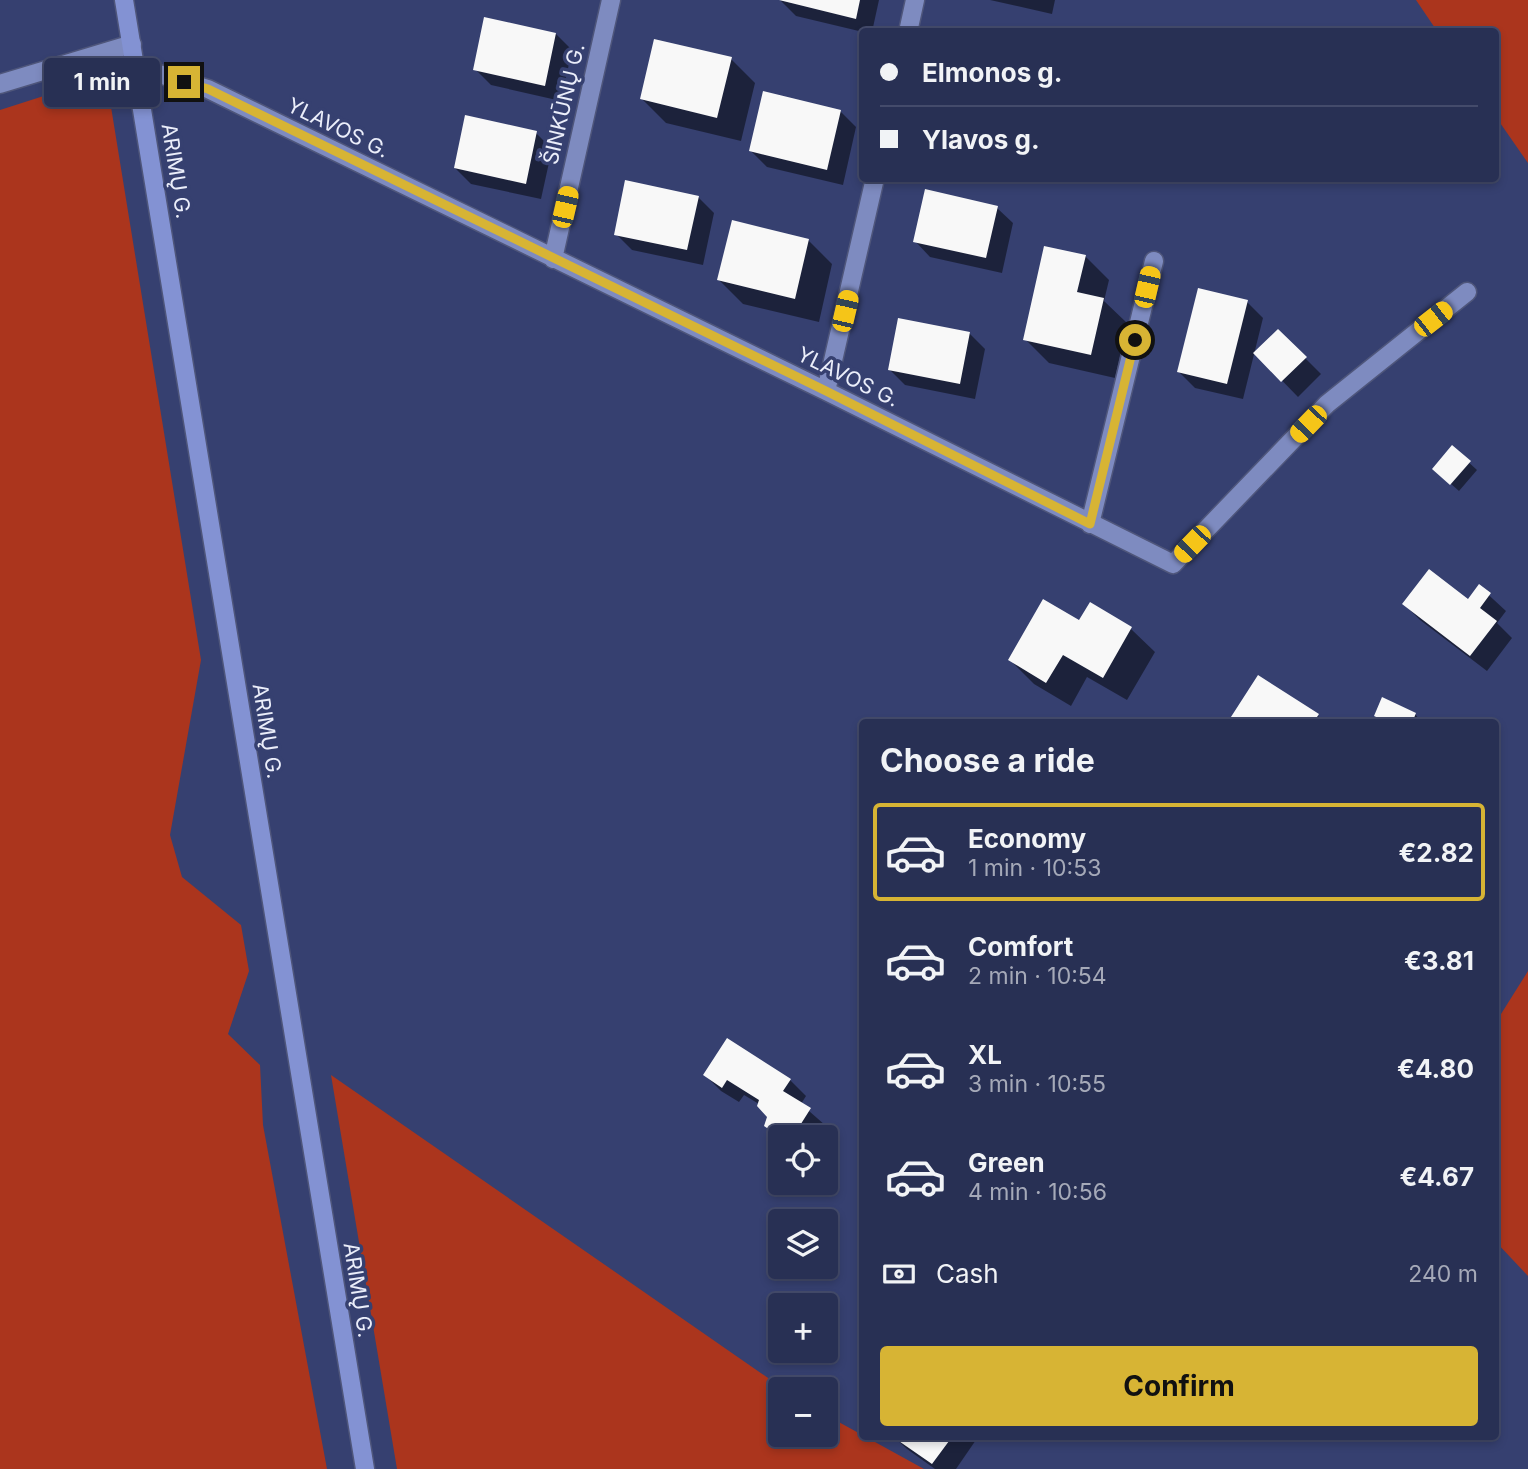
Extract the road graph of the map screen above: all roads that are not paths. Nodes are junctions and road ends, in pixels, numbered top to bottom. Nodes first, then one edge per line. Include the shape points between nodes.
1 (124, 0) edge
2 (611, 0) edge
3 (915, 0) edge
4 (909, 28) edge
5 (132, 44) junction
6 (136, 67) junction
7 (0, 84) edge
8 (874, 182) edge
9 (553, 259) junction
10 (1154, 261) dead end
11 (1467, 292) dead end
12 (826, 391) junction
13 (1090, 524) junction
14 (365, 1469) edge

1 - 5 main road, ARIMŲ G.
2 - 9 street, ŠINKŪNŲ G.
3 - 4 street
5 - 6 main road, ARIMŲ G.
5 - 7 street
6 - 9 street, YLAVOS G. via 208,89
6 - 14 main road, ARIMŲ G.
8 - 12 street
9 - 12 street, YLAVOS G.
10 - 13 street
11 - 13 street, YLAVOS G. via 1327,404 1173,564
12 - 13 street, YLAVOS G.

